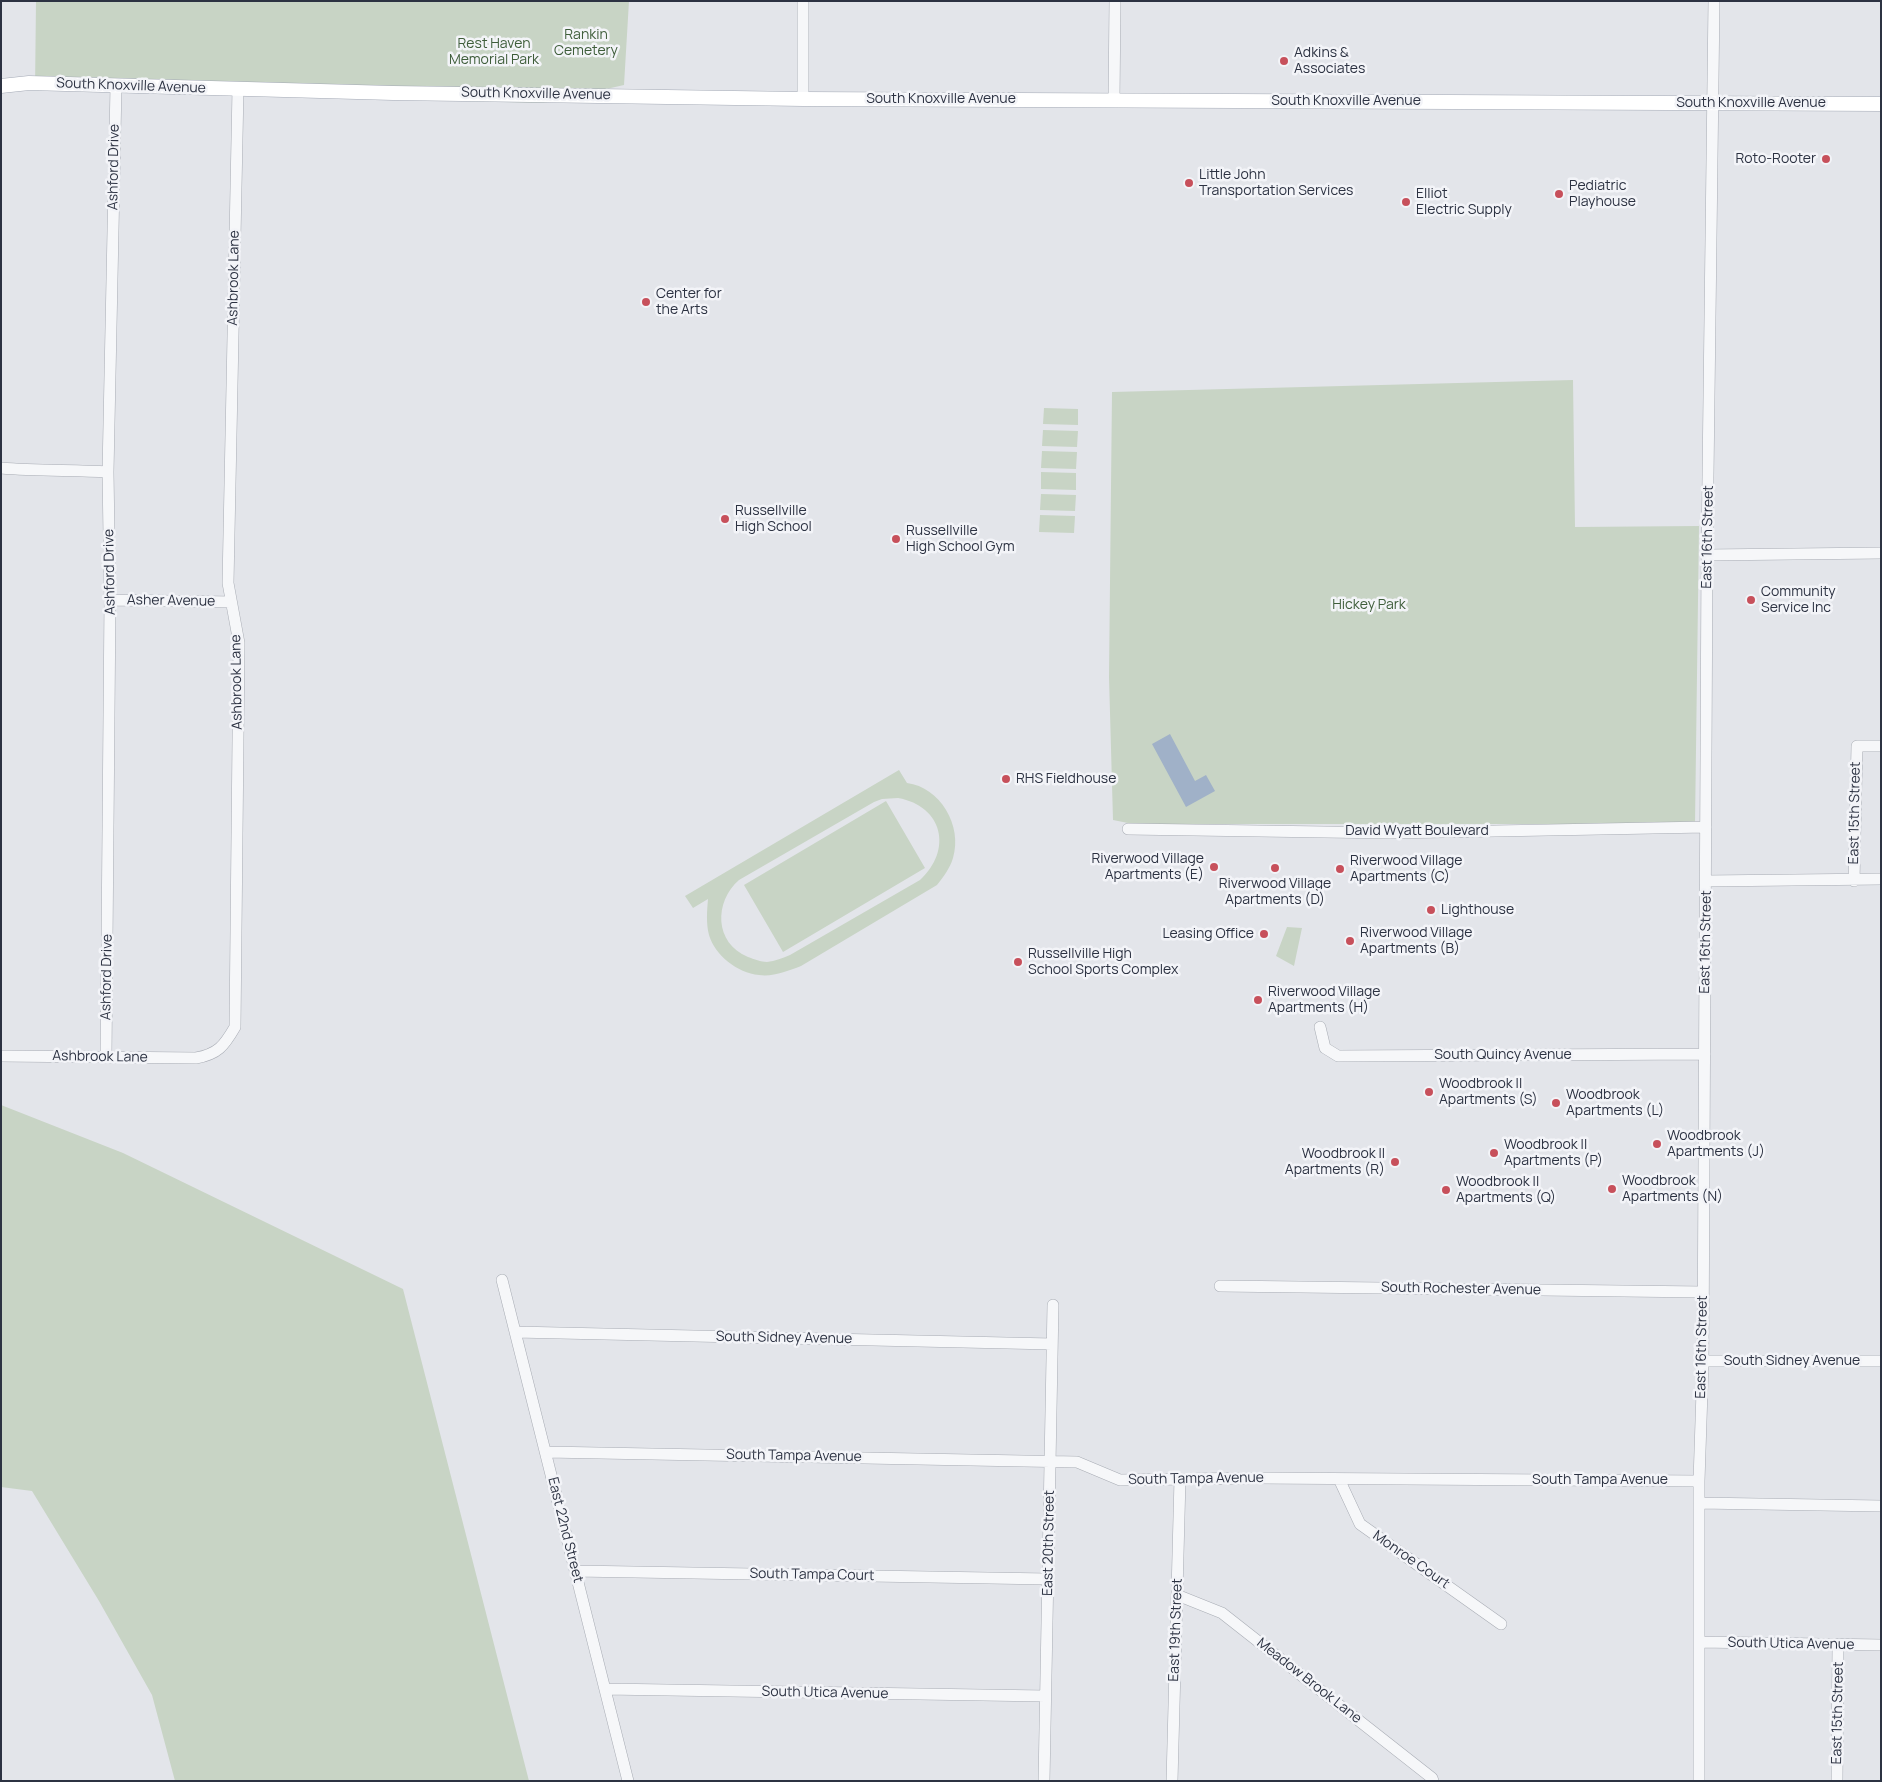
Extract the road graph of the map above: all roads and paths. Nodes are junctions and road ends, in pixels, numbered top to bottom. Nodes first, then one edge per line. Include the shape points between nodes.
1 (803, 1) edge
2 (1116, 1) edge
3 (1714, 1) edge
4 (1, 86) edge
5 (116, 86) junction
6 (238, 89) junction
7 (803, 99) junction
8 (1114, 101) junction
9 (1714, 103) junction
10 (1881, 104) edge
11 (1, 468) edge
12 (108, 472) junction
13 (1881, 552) edge
14 (1707, 555) junction
15 (110, 600) junction
16 (232, 602) junction
17 (1881, 746) edge
18 (1706, 827) junction
19 (1128, 829) dead end
20 (1881, 879) edge
21 (1854, 880) junction
22 (1706, 881) junction
23 (1320, 1027) dead end
24 (1705, 1054) junction
25 (1, 1056) edge
26 (106, 1058) junction
27 (502, 1280) dead end
28 (1220, 1286) dead end
29 (1703, 1292) junction
30 (1053, 1305) dead end
31 (515, 1332) junction
32 (1052, 1344) junction
33 (1703, 1361) junction
34 (1881, 1361) edge
35 (546, 1452) junction
36 (1050, 1461) junction
37 (1180, 1479) junction
38 (1339, 1480) junction
39 (1699, 1481) junction
40 (1699, 1503) junction
41 (1881, 1506) edge
42 (576, 1571) junction
43 (1048, 1579) junction
44 (1177, 1595) junction
45 (1502, 1624) dead end
46 (1700, 1642) junction
47 (1838, 1646) junction
48 (1881, 1646) edge
49 (605, 1689) junction
50 (1045, 1696) junction
51 (628, 1781) edge
52 (1044, 1781) edge
53 (1172, 1781) edge
54 (1433, 1781) edge
55 (1699, 1781) edge
56 (1837, 1781) edge

1 - 7 street
2 - 8 street
3 - 9 street, East 16th Street
4 - 5 main road, South Knoxville Avenue via 30,83
5 - 6 main road, South Knoxville Avenue
5 - 12 street, Ashford Drive
6 - 7 main road, South Knoxville Avenue
6 - 16 street, Ashbrook Lane via 228,583
7 - 8 main road, South Knoxville Avenue
8 - 9 main road, South Knoxville Avenue
9 - 10 main road, South Knoxville Avenue
9 - 14 street, East 16th Street
11 - 12 street
12 - 15 street, Ashford Drive
13 - 14 street
14 - 18 street, East 16th Street
15 - 16 street, Asher Avenue
15 - 26 street, Ashford Drive
16 - 26 street, Ashbrook Lane via 239,643 235,1027 224,1046 209,1056
17 - 21 street, East 15th Street via 1857,746
18 - 19 street, David Wyatt Boulevard via 1390,832
18 - 22 street, East 16th Street
20 - 21 street
21 - 22 street
22 - 24 street, East 16th Street
23 - 24 street, South Quincy Avenue via 1325,1048 1338,1056
24 - 29 street, East 16th Street
25 - 26 street, Ashbrook Lane
27 - 31 street, East 22nd Street
28 - 29 street, South Rochester Avenue
29 - 33 street, East 16th Street
30 - 32 street, East 20th Street
31 - 32 street, South Sidney Avenue
31 - 35 street, East 22nd Street
32 - 36 street, East 20th Street
33 - 34 street, South Sidney Avenue
33 - 39 street, East 16th Street
35 - 36 street, South Tampa Avenue
35 - 42 street, East 22nd Street
36 - 37 street, South Tampa Avenue via 1077,1462 1120,1480
36 - 43 street, East 20th Street
37 - 38 street, South Tampa Avenue
37 - 44 street, East 19th Street
38 - 39 street, South Tampa Avenue
38 - 45 street, Monroe Court via 1360,1524
39 - 40 street, East 16th Street
40 - 41 street
40 - 46 street, East 16th Street
42 - 43 street, South Tampa Court
42 - 49 street, East 22nd Street
43 - 50 street, East 20th Street
44 - 53 street, East 19th Street
44 - 54 street, Meadow Brook Lane via 1222,1613
46 - 47 street, South Utica Avenue
46 - 55 street, East 16th Street
47 - 48 street, South Utica Avenue
47 - 56 street, East 15th Street
49 - 50 street, South Utica Avenue
49 - 51 street, East 22nd Street
50 - 52 street, East 20th Street

